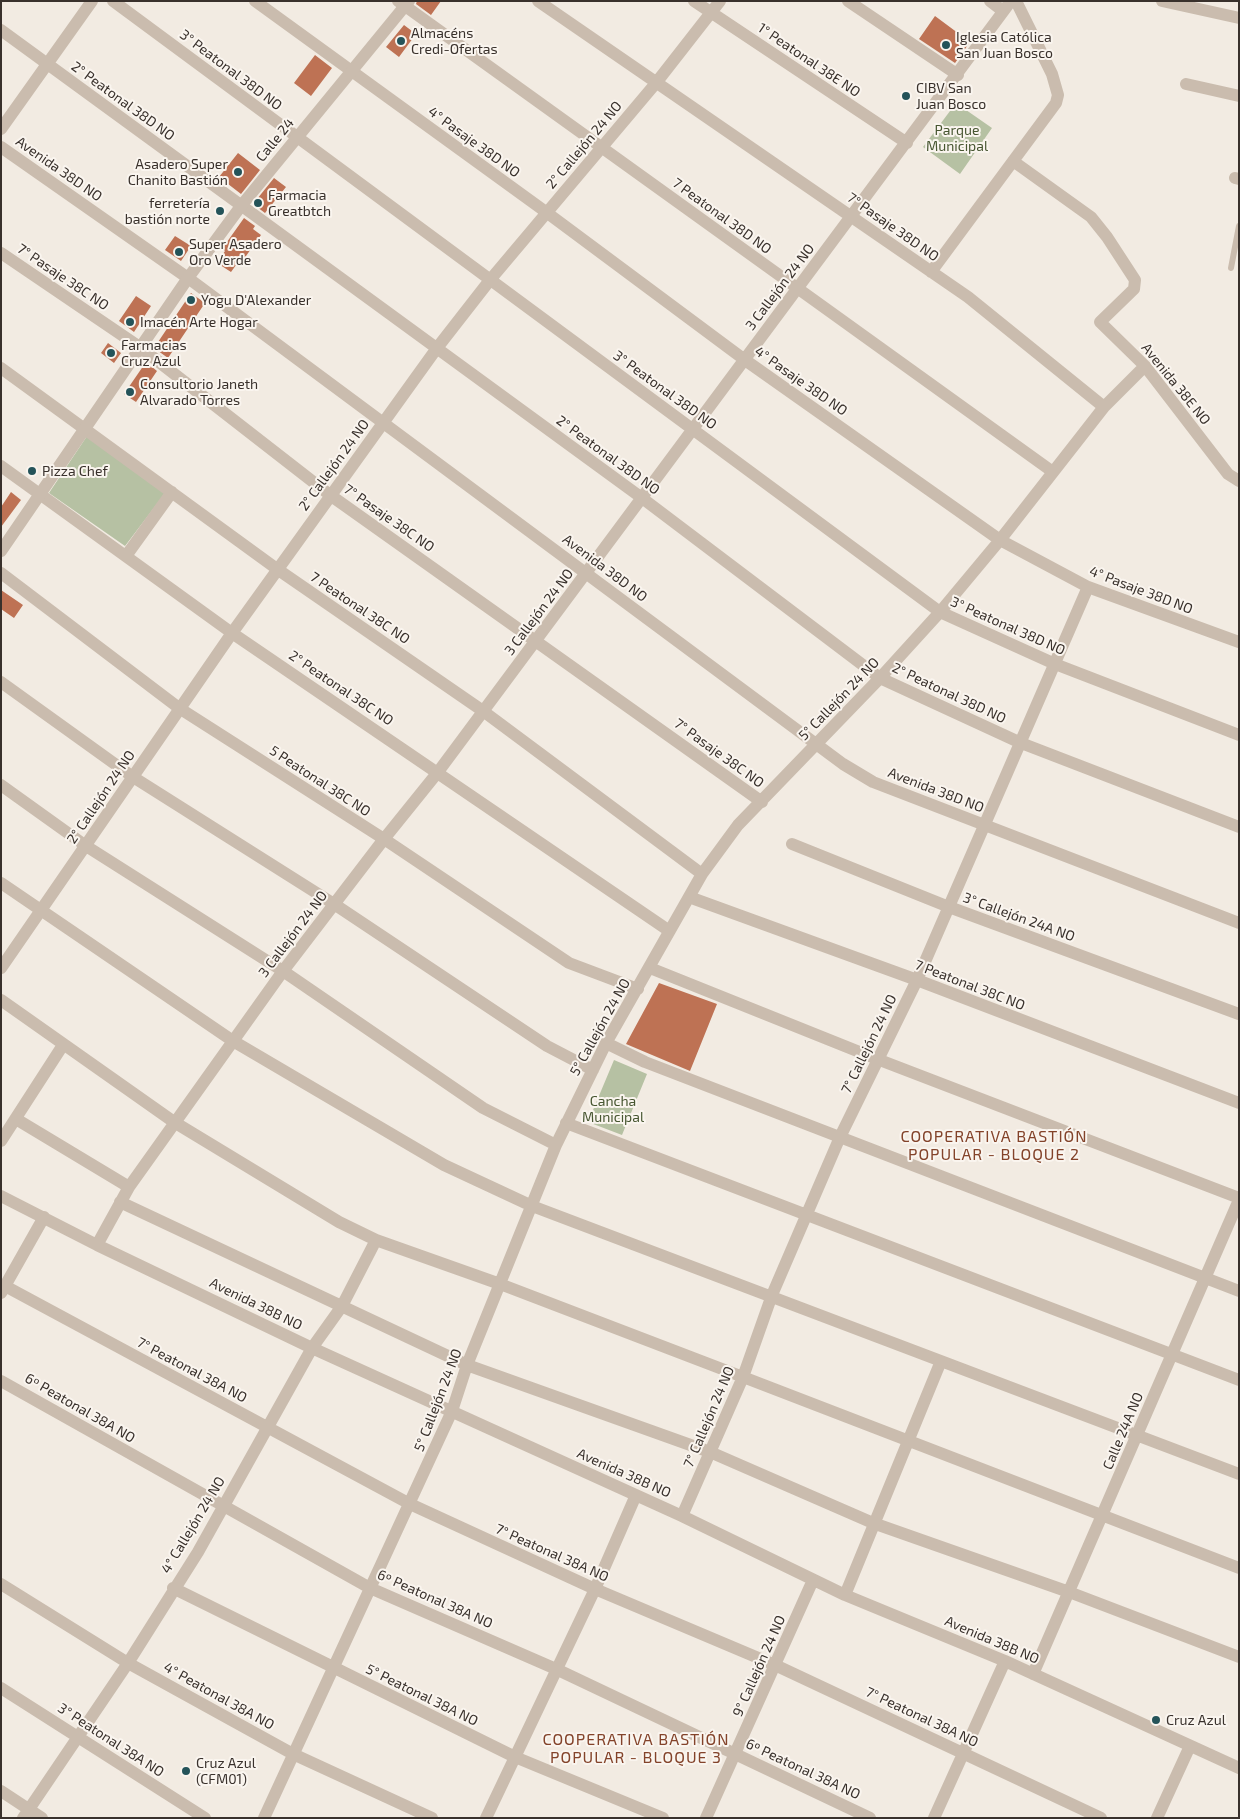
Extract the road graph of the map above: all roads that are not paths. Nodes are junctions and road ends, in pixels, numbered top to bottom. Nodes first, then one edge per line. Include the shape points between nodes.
1 (92, 1) edge
2 (113, 1) edge
3 (255, 1) edge
4 (538, 1) edge
5 (694, 1) edge
6 (720, 1) edge
7 (848, 1) edge
8 (990, 1) edge
9 (1016, 1) edge
10 (1162, 1) edge
11 (404, 3) edge
12 (1007, 6) edge
13 (711, 12) junction
14 (1239, 18) edge
15 (1, 30) edge
16 (48, 64) junction
17 (352, 72) junction
18 (958, 76) junction
19 (656, 83) junction
20 (1186, 84) dead end
21 (1239, 96) edge
22 (1, 129) edge
23 (296, 138) junction
24 (907, 143) junction
25 (1, 147) edge
26 (602, 148) junction
27 (1013, 161) junction
28 (241, 206) junction
29 (546, 212) junction
30 (851, 217) junction
31 (1239, 226) edge
32 (1, 253) edge
33 (1231, 268) dead end
34 (931, 272) junction
35 (188, 278) junction
36 (490, 280) junction
37 (798, 289) junction
38 (141, 348) junction
39 (437, 348) junction
40 (745, 360) junction
41 (1145, 366) junction
42 (1, 368) edge
43 (1104, 407) junction
44 (384, 423) junction
45 (87, 428) junction
46 (693, 429) junction
47 (1, 466) edge
48 (1053, 472) junction
49 (1239, 481) edge
50 (172, 492) junction
51 (41, 494) junction
52 (330, 495) junction
53 (642, 498) junction
54 (1000, 540) junction
55 (1, 551) edge
56 (126, 556) junction
57 (276, 569) junction
58 (1, 573) edge
59 (586, 573) junction
60 (1088, 587) junction
61 (940, 612) junction
62 (232, 632) junction
63 (536, 640) junction
64 (1239, 642) edge
65 (1055, 664) junction
66 (880, 678) junction
67 (1, 682) edge
68 (179, 708) junction
69 (483, 711) junction
70 (1239, 735) edge
71 (1021, 743) junction
72 (817, 744) junction
73 (438, 772) junction
74 (133, 777) junction
75 (1, 785) edge
76 (762, 802) junction
77 (984, 824) junction
78 (1239, 827) edge
79 (384, 839) junction
80 (792, 844) dead end
81 (86, 846) junction
82 (702, 874) junction
83 (1, 883) edge
84 (689, 897) junction
85 (334, 904) junction
86 (949, 907) junction
87 (42, 911) junction
88 (1239, 923) edge
89 (668, 930) junction
90 (1, 968) edge
91 (650, 968) junction
92 (284, 971) junction
93 (917, 980) junction
94 (638, 989) junction
95 (1, 1000) edge
96 (1239, 1014) edge
97 (234, 1041) junction
98 (606, 1043) junction
99 (63, 1045) junction
100 (877, 1059) junction
101 (593, 1070) junction
102 (1239, 1103) edge
103 (16, 1118) junction
104 (174, 1122) junction
105 (566, 1123) junction
106 (840, 1137) junction
107 (1, 1141) edge
108 (556, 1145) junction
109 (129, 1187) junction
110 (1, 1196) edge
111 (1239, 1199) edge
112 (120, 1202) junction
113 (532, 1206) junction
114 (44, 1217) junction
115 (806, 1217) junction
116 (376, 1240) junction
117 (97, 1245) junction
118 (1206, 1278) junction
119 (500, 1284) junction
120 (3, 1290) edge
121 (1239, 1291) edge
122 (772, 1295) junction
123 (342, 1306) junction
124 (312, 1348) junction
125 (1172, 1354) junction
126 (941, 1360) junction
127 (467, 1365) junction
128 (743, 1377) junction
129 (1239, 1380) edge
130 (1, 1381) edge
131 (452, 1411) junction
132 (267, 1427) junction
133 (1137, 1436) junction
134 (908, 1441) junction
135 (710, 1452) junction
136 (1239, 1474) edge
137 (636, 1495) junction
138 (410, 1504) junction
139 (222, 1506) junction
140 (682, 1516) junction
141 (1103, 1516) junction
142 (873, 1523) junction
143 (1239, 1568) edge
144 (813, 1580) junction
145 (1, 1584) edge
146 (173, 1588) junction
147 (370, 1588) junction
148 (595, 1589) junction
149 (1069, 1592) junction
150 (845, 1595) junction
151 (1239, 1657) edge
152 (1005, 1661) junction
153 (128, 1663) junction
154 (775, 1665) junction
155 (333, 1669) junction
156 (556, 1669) junction
157 (1033, 1674) junction
158 (1, 1688) edge
159 (79, 1738) junction
160 (1190, 1746) junction
161 (964, 1753) junction
162 (294, 1754) junction
163 (735, 1754) junction
164 (515, 1757) junction
165 (1239, 1768) edge
166 (1, 1791) edge
167 (26, 1814) edge
168 (42, 1818) edge
169 (204, 1818) edge
170 (264, 1818) edge
171 (432, 1818) edge
172 (486, 1818) edge
173 (663, 1818) edge
174 (706, 1818) edge
175 (870, 1818) edge
176 (934, 1818) edge
177 (1102, 1818) edge
178 (1157, 1818) edge

1 - 16 street
2 - 23 street, 3° Peatonal 38D NO
3 - 17 street, 4° Pasaje 38D NO
4 - 19 street
5 - 13 street, 1° Peatonal 38E NO
6 - 13 street, 2° Callejón 24 NO
7 - 18 street
8 - 12 street
9 - 27 street via 1052,74 1058,95 1056,103
10 - 14 street
11 - 17 street, Calle 24
11 - 26 street, 7 Peatonal 38D NO
12 - 18 street, 3 Callejón 24 NO
13 - 19 street, 2° Callejón 24 NO
13 - 24 street, 1° Peatonal 38E NO
15 - 16 street, 2° Peatonal 38D NO
16 - 22 street
16 - 28 street, 2° Peatonal 38D NO
17 - 23 street, Calle 24
17 - 29 street, 4° Pasaje 38D NO
18 - 24 street, 3 Callejón 24 NO
19 - 26 street, 2° Callejón 24 NO
19 - 30 street, 7° Pasaje 38D NO
20 - 21 street
23 - 28 street, Calle 24
23 - 36 street, 3° Peatonal 38D NO
24 - 30 street, 3 Callejón 24 NO
25 - 35 street, Avenida 38D NO
26 - 29 street, 2° Callejón 24 NO
26 - 37 street, 7 Peatonal 38D NO
27 - 34 street
27 - 41 street, Avenida 38E NO via 1091,217 1135,280 1134,289 1100,322
28 - 35 street, Calle 24
28 - 39 street, 2° Peatonal 38D NO
29 - 36 street, 2° Callejón 24 NO
29 - 40 street, 4° Pasaje 38D NO
30 - 34 street, 7° Pasaje 38D NO
30 - 37 street, 3 Callejón 24 NO
31 - 33 lane
32 - 38 street, 7° Pasaje 38C NO
34 - 43 street, 7° Pasaje 38D NO via 968,297
35 - 38 street, Calle 24
35 - 44 street, Avenida 38D NO
36 - 39 street, 2° Callejón 24 NO
36 - 46 street, 3° Peatonal 38D NO
37 - 40 street, 3 Callejón 24 NO
37 - 48 street, 7 Peatonal 38D NO
38 - 45 street, Calle 24
38 - 52 street, 7° Pasaje 38C NO
39 - 44 street, 2° Callejón 24 NO
39 - 53 street, 2° Peatonal 38D NO
40 - 46 street, 3 Callejón 24 NO
40 - 54 street, 4° Pasaje 38D NO
41 - 43 street, 5° Callejón 24 NO
41 - 49 street, Avenida 38E NO via 1228,474
42 - 45 street, 7 Peatonal 38C NO
43 - 48 street, 5° Callejón 24 NO
44 - 52 street, 2° Callejón 24 NO
44 - 59 street, Avenida 38D NO
45 - 50 street, 7 Peatonal 38C NO
45 - 51 street, Calle 24
46 - 53 street, 3 Callejón 24 NO
46 - 61 street, 3° Peatonal 38D NO
47 - 51 street, 2° Peatonal 38C NO
48 - 54 street, 5° Callejón 24 NO
50 - 56 street
50 - 57 street, 7 Peatonal 38C NO
51 - 55 street, Calle 24
51 - 56 street, 2° Peatonal 38C NO
52 - 57 street, 2° Callejón 24 NO
52 - 63 street, 7° Pasaje 38C NO
53 - 59 street, 3 Callejón 24 NO
53 - 66 street, 2° Peatonal 38D NO
54 - 60 street, 4° Pasaje 38D NO
54 - 61 street, 5° Callejón 24 NO
56 - 62 street, 2° Peatonal 38C NO
57 - 62 street, 2° Callejón 24 NO
57 - 69 street, 7 Peatonal 38C NO
58 - 68 street, 5 Peatonal 38C NO
59 - 63 street, 3 Callejón 24 NO
59 - 72 street, Avenida 38D NO
60 - 64 street, 4° Pasaje 38D NO
60 - 65 street, 7° Callejón 24 NO
61 - 65 street, 3° Peatonal 38D NO
61 - 66 street, 5° Callejón 24 NO
62 - 68 street, 2° Callejón 24 NO
62 - 73 street, 2° Peatonal 38C NO
63 - 69 street, 3 Callejón 24 NO
63 - 76 street, 7° Pasaje 38C NO
65 - 70 street, 3° Peatonal 38D NO
65 - 71 street, 7° Callejón 24 NO
66 - 71 street, 2° Peatonal 38D NO
66 - 72 street, 5° Callejón 24 NO
67 - 74 street
68 - 74 street, 2° Callejón 24 NO
68 - 79 street, 5 Peatonal 38C NO
69 - 73 street, 3 Callejón 24 NO
69 - 82 street, 7 Peatonal 38C NO
71 - 77 street, 7° Callejón 24 NO
71 - 78 street, 2° Peatonal 38D NO
72 - 76 street, 5° Callejón 24 NO
72 - 77 street, Avenida 38D NO via 873,782
73 - 79 street, 3 Callejón 24 NO
73 - 89 street, 2° Peatonal 38C NO
74 - 81 street, 2° Callejón 24 NO
74 - 85 street
75 - 81 street
76 - 82 street, 5° Callejón 24 NO via 738,825
77 - 86 street, 7° Callejón 24 NO
77 - 88 street, Avenida 38D NO
79 - 85 street, 3 Callejón 24 NO
79 - 94 street, 5 Peatonal 38C NO via 569,963
80 - 86 street, 3° Callejón 24A NO
81 - 87 street, 2° Callejón 24 NO
81 - 92 street
82 - 84 street, 5° Callejón 24 NO
83 - 87 street
84 - 89 street, 5° Callejón 24 NO
84 - 93 street, 7 Peatonal 38C NO
85 - 92 street, 3 Callejón 24 NO
85 - 101 street via 547,1046
86 - 93 street, 7° Callejón 24 NO
86 - 96 street, 3° Callejón 24A NO
87 - 90 street, 2° Callejón 24 NO
87 - 97 street
89 - 91 street, 5° Callejón 24 NO
91 - 94 street, 5° Callejón 24 NO
91 - 100 street
92 - 97 street, 3 Callejón 24 NO
92 - 108 street via 483,1108
93 - 100 street, 7° Callejón 24 NO
93 - 102 street, 7 Peatonal 38C NO
94 - 98 street, 5° Callejón 24 NO
95 - 99 street
97 - 104 street, 3 Callejón 24 NO
97 - 113 street via 444,1164
98 - 101 street, 5° Callejón 24 NO
98 - 106 street via 645,1062
99 - 103 street
99 - 104 street
100 - 106 street, 7° Callejón 24 NO
100 - 111 street
101 - 105 street, 5° Callejón 24 NO
103 - 107 street
103 - 109 street
104 - 109 street, 3 Callejón 24 NO
104 - 116 street via 339,1222
105 - 108 street, 5° Callejón 24 NO
105 - 115 street
106 - 115 street, 7° Callejón 24 NO
106 - 118 street
108 - 113 street, 5° Callejón 24 NO
109 - 112 street, 3 Callejón 24 NO
110 - 114 street, Avenida 38B NO
111 - 118 street, Calle 24A NO
112 - 117 street, 3 Callejón 24 NO
112 - 123 street
113 - 119 street, 5° Callejón 24 NO
113 - 122 street
114 - 117 street, Avenida 38B NO
114 - 120 street
115 - 122 street, 7° Callejón 24 NO
115 - 125 street
116 - 119 street
116 - 123 street, 4° Callejón 24 NO
117 - 124 street, Avenida 38B NO
118 - 121 street
118 - 125 street, Calle 24A NO
119 - 127 street, 5° Callejón 24 NO
119 - 128 street
120 - 132 street, 7° Peatonal 38A NO
122 - 126 street
122 - 128 street, 7° Callejón 24 NO
123 - 124 street, 4° Callejón 24 NO
123 - 127 street
124 - 131 street, Avenida 38B NO
124 - 132 street, 4° Callejón 24 NO
125 - 129 street
125 - 133 street, Calle 24A NO
126 - 133 street
126 - 134 street
127 - 131 street, 5° Callejón 24 NO
127 - 135 street
128 - 134 street
128 - 135 street, 7° Callejón 24 NO
130 - 139 street, 6º Peatonal 38A NO
131 - 137 street, Avenida 38B NO
131 - 138 street, 5° Callejón 24 NO
132 - 138 street, 7° Peatonal 38A NO
132 - 139 street, 4° Callejón 24 NO
133 - 136 street
133 - 141 street, Calle 24A NO
134 - 141 street
134 - 142 street
135 - 140 street, 7° Callejón 24 NO
135 - 142 street
137 - 140 street, Avenida 38B NO
137 - 148 street
138 - 147 street, 5° Callejón 24 NO
138 - 148 street, 7° Peatonal 38A NO
139 - 146 street, 4° Callejón 24 NO via 198,1552
139 - 147 street, 6º Peatonal 38A NO
140 - 144 street, Avenida 38B NO
141 - 143 street
141 - 149 street, Calle 24A NO
142 - 149 street
142 - 150 street
144 - 150 street, Avenida 38B NO
144 - 154 street, 9° Callejón 24 NO
145 - 153 street, 4° Peatonal 38A NO
146 - 153 street, 4° Callejón 24 NO
146 - 155 street, 5° Peatonal 38A NO
147 - 155 street, 5° Callejón 24 NO
147 - 156 street, 6º Peatonal 38A NO
148 - 154 street, 7° Peatonal 38A NO
148 - 156 street
149 - 151 street
149 - 157 street, Calle 24A NO
150 - 152 street, Avenida 38B NO
152 - 157 street, Avenida 38B NO
152 - 161 street
153 - 159 street, 4° Callejón 24 NO
153 - 162 street, 4° Peatonal 38A NO
154 - 161 street, 7° Peatonal 38A NO
154 - 163 street, 9° Callejón 24 NO
155 - 162 street, 5° Callejón 24 NO
155 - 164 street, 5° Peatonal 38A NO
156 - 163 street, 6º Peatonal 38A NO
156 - 164 street
157 - 160 street, Avenida 38B NO
158 - 159 street, 3° Peatonal 38A NO
159 - 167 street, 4° Callejón 24 NO
159 - 169 street, 3° Peatonal 38A NO
160 - 165 street, Avenida 38B NO
160 - 178 street
161 - 176 street
161 - 177 street, 7° Peatonal 38A NO
162 - 170 street, 5° Callejón 24 NO
162 - 171 street, 4° Peatonal 38A NO
163 - 174 street, 9° Callejón 24 NO
163 - 175 street, 6º Peatonal 38A NO
164 - 172 street
164 - 173 street, 5° Peatonal 38A NO
166 - 167 street
167 - 168 street

